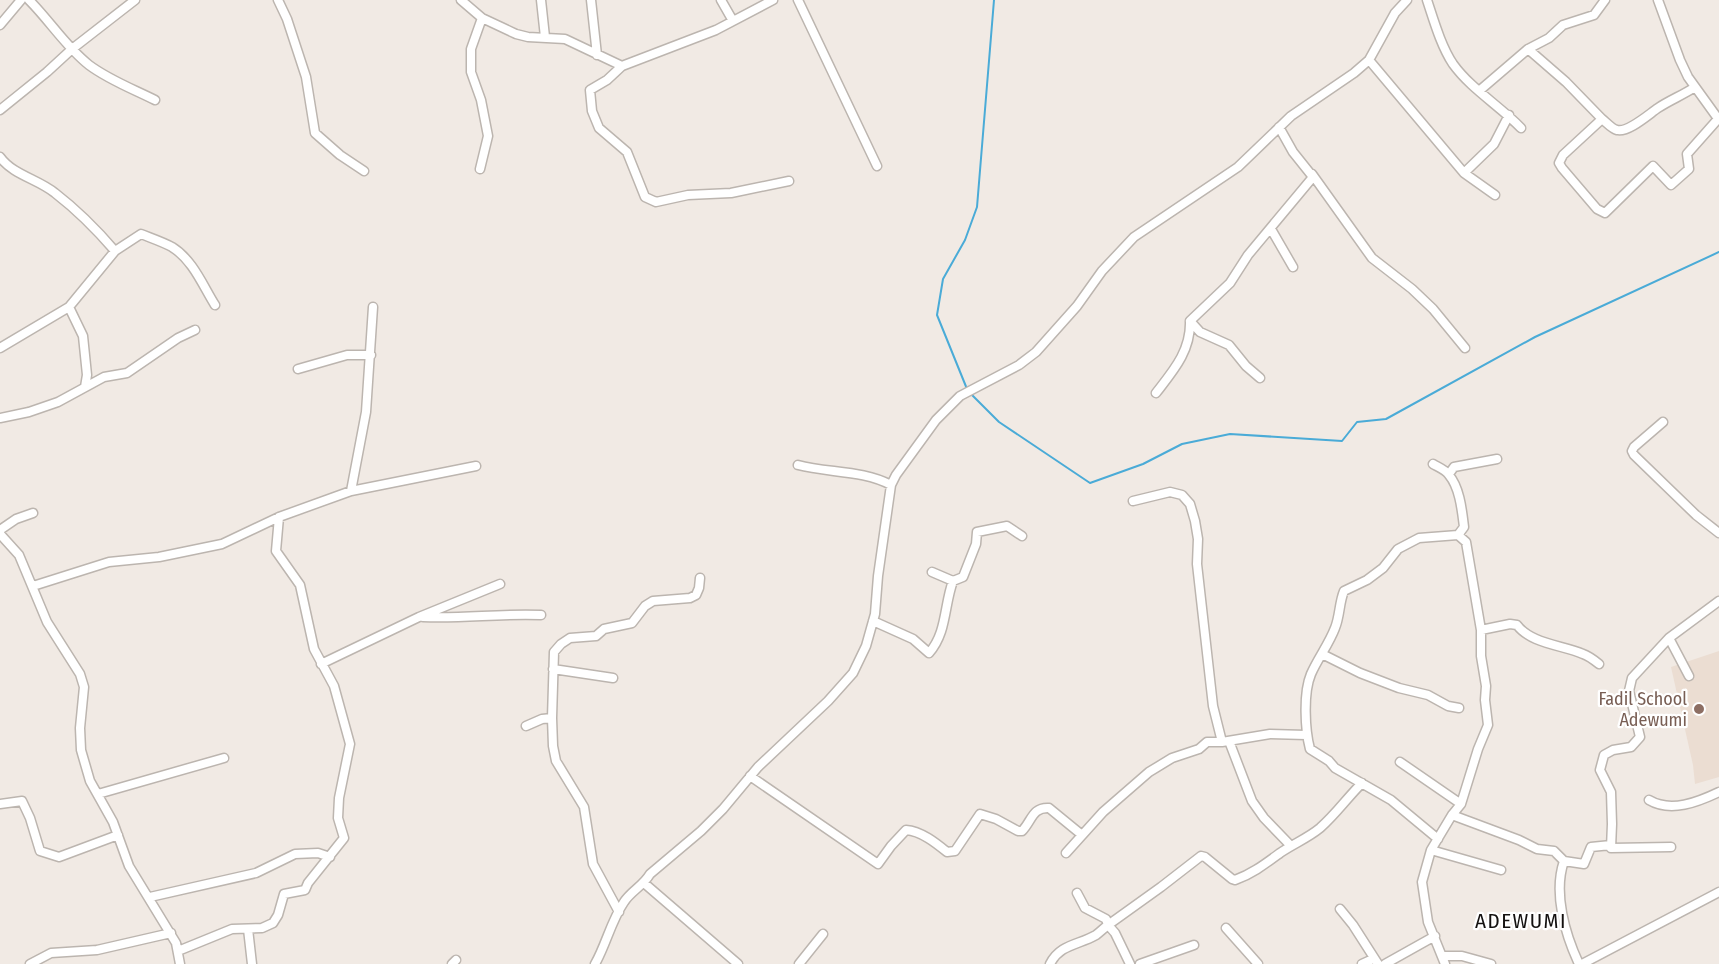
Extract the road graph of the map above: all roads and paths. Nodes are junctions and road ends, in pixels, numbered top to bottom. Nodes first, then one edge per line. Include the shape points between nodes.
1 (21, 0) edge
2 (29, 0) edge
3 (135, 0) edge
4 (278, 0) edge
5 (541, 0) edge
6 (591, 0) edge
7 (721, 0) edge
8 (773, 0) edge
9 (798, 0) edge
10 (1407, 0) edge
11 (1427, 0) edge
12 (1605, 0) edge
13 (1658, 0) edge
14 (463, 1) edge
15 (482, 18) junction
16 (734, 21) junction
17 (0, 25) edge
18 (545, 37) junction
19 (72, 49) junction
20 (1528, 49) junction
21 (597, 55) junction
22 (1369, 60) junction
23 (622, 66) junction
24 (1695, 87) junction
25 (1479, 91) junction
26 (155, 100) dead end
27 (0, 110) edge
28 (1509, 115) junction
29 (1602, 119) junction
30 (1719, 120) edge
31 (1279, 127) junction
32 (1521, 128) dead end
33 (0, 157) edge
34 (877, 166) dead end
35 (480, 169) dead end
36 (364, 171) dead end
37 (1464, 173) junction
38 (789, 181) dead end
39 (1495, 195) dead end
40 (1271, 229) junction
41 (116, 251) junction
42 (1293, 267) dead end
43 (214, 305) dead end
44 (69, 307) junction
45 (373, 307) dead end
46 (1190, 321) junction
47 (195, 330) dead end
48 (0, 348) edge
49 (1465, 348) dead end
50 (370, 355) junction
51 (298, 369) dead end
52 (1260, 378) dead end
53 (85, 387) junction
54 (1156, 393) dead end
55 (0, 418) edge
56 (1663, 422) dead end
57 (1497, 459) dead end
58 (1433, 464) dead end
59 (798, 465) dead end
60 (476, 466) dead end
61 (1449, 474) junction
62 (891, 485) junction
63 (351, 491) junction
64 (1133, 501) dead end
65 (33, 513) dead end
66 (279, 517) junction
67 (0, 532) edge
68 (1719, 533) edge
69 (1458, 534) junction
70 (1022, 536) dead end
71 (932, 572) dead end
72 (700, 578) dead end
73 (953, 581) junction
74 (500, 584) dead end
75 (33, 586) junction
76 (1719, 602) edge
77 (541, 615) dead end
78 (419, 617) junction
79 (873, 621) junction
80 (1481, 630) junction
81 (1669, 638) junction
82 (1322, 654) junction
83 (321, 664) junction
84 (1599, 664) dead end
85 (553, 669) junction
86 (1689, 676) dead end
87 (612, 678) dead end
88 (1458, 708) dead end
89 (552, 718) junction
90 (526, 726) dead end
91 (1306, 735) junction
92 (1226, 742) junction
93 (224, 758) dead end
94 (1400, 762) dead end
95 (750, 776) junction
96 (1362, 783) junction
97 (1719, 792) edge
98 (98, 794) junction
99 (1649, 800) dead end
100 (0, 804) edge
101 (1461, 804) junction
102 (1452, 815) junction
103 (118, 835) junction
104 (1082, 835) junction
105 (1438, 839) junction
106 (1291, 846) junction
107 (1671, 847) dead end
108 (1611, 848) junction
109 (1431, 850) junction
110 (1066, 853) dead end
111 (330, 857) junction
112 (1564, 861) junction
113 (1501, 870) dead end
114 (644, 883) junction
115 (1719, 892) edge
116 (1077, 893) dead end
117 (150, 897) junction
118 (1340, 909) dead end
119 (619, 912) junction
120 (1108, 925) junction
121 (1226, 928) dead end
122 (248, 929) junction
123 (171, 933) junction
124 (824, 934) dead end
125 (1435, 936) junction
126 (1194, 945) dead end
127 (178, 951) junction
128 (1443, 960) edge
129 (1376, 961) edge
130 (30, 964) edge
131 (180, 964) edge
132 (252, 964) edge
133 (595, 964) edge
134 (738, 964) edge
135 (799, 964) edge
136 (1050, 964) edge
137 (1130, 964) edge
138 (1140, 964) edge
139 (1258, 964) edge
140 (1362, 964) edge
141 (1385, 964) edge
142 (1491, 964) edge
143 (1581, 964) edge

1 - 17 street
2 - 19 street
3 - 19 street
4 - 36 street via 306,77 315,133
5 - 18 street
6 - 21 street
7 - 16 street
8 - 16 street
9 - 34 street
10 - 22 street via 1395,13
11 - 25 street via 1454,64
12 - 20 street via 1594,15 1563,25
13 - 24 street via 1680,60
14 - 15 street
15 - 18 street via 516,34
15 - 35 street via 471,49 471,72 488,136
16 - 23 street
18 - 21 street via 565,39
19 - 26 street via 113,80
19 - 27 street
20 - 25 street
20 - 29 street
21 - 23 street
22 - 31 street
22 - 37 street
23 - 38 street via 590,90 592,111 599,128 627,152 645,197 657,202
24 - 29 street via 1621,130
24 - 30 street
25 - 28 street
28 - 32 street
28 - 37 street via 1494,144
29 - 30 street via 1559,163 1597,209 1605,213 1653,166 1671,185 1689,169 1687,154
31 - 40 street via 1313,177
31 - 49 street via 1372,258 1433,309
31 - 62 street via 1238,167 1134,237 1036,352 968,391 936,420
33 - 41 street via 17,172 54,192
37 - 39 street
40 - 42 street
40 - 46 street via 1230,283
41 - 43 street via 141,234 172,247 192,267
41 - 44 street
44 - 48 street
44 - 53 street via 83,336
45 - 50 street
46 - 52 street via 1200,332 1230,345
46 - 54 street via 1190,337 1179,362
47 - 53 street via 127,373 104,377
50 - 51 street via 347,355
50 - 63 street via 366,412
53 - 55 street via 58,402
56 - 68 street via 1634,447 1634,455
57 - 61 street via 1454,467
58 - 61 street
59 - 62 street
60 - 63 street
61 - 69 street via 1462,511 1464,527
62 - 79 street
63 - 66 street
64 - 92 street via 1170,492 1182,495 1190,504 1196,521 1213,706
65 - 67 street via 16,519
66 - 75 street via 222,544 109,562
66 - 83 street via 276,551 300,585 314,650
67 - 75 street via 19,555
69 - 80 street via 1466,542
69 - 82 street via 1419,538 1398,549 1367,580 1346,589 1338,621
70 - 73 street via 1008,526 977,532 963,577
71 - 73 street
72 - 85 street via 696,595 690,598 653,601 632,623 604,629 596,636 570,638 554,652
73 - 79 street via 942,631 928,653 913,639
74 - 78 street
75 - 98 street via 47,622 83,681 81,750
76 - 81 street
77 - 78 street
78 - 83 street
79 - 95 street via 853,673
80 - 84 street via 1517,625 1535,638 1584,654
80 - 101 street via 1488,725
81 - 86 street
81 - 108 street via 1630,684 1640,736 1631,747 1604,755 1600,770 1611,792
82 - 88 street via 1353,670
82 - 91 street via 1307,687
83 - 111 street via 334,686 350,744 338,808 344,838
85 - 87 street
85 - 89 street
89 - 90 street
89 - 119 street via 554,754 584,807 593,864
91 - 92 street via 1270,734
91 - 96 street via 1310,749
92 - 104 street via 1207,742 1149,772
92 - 106 street via 1252,801
93 - 98 street
94 - 101 street
95 - 104 street via 878,864 906,830 948,852 955,851 980,814 1022,831 1035,812 1049,808
95 - 114 street via 716,816
96 - 105 street via 1391,800
96 - 106 street via 1319,829
97 - 99 street via 1701,801 1675,806
98 - 103 street
100 - 103 street via 22,801 40,851 59,857
101 - 102 street
102 - 105 street
102 - 112 street via 1537,849 1554,851
103 - 117 street via 129,866
104 - 110 street
105 - 109 street
106 - 120 street via 1235,880 1201,856
107 - 108 street
108 - 112 street via 1591,847 1584,864
109 - 113 street
109 - 125 street via 1422,882 1428,922
111 - 117 street via 295,854 256,873
111 - 122 street via 305,890 284,894 273,923
112 - 143 street via 1560,876 1563,918
114 - 119 street via 634,890
114 - 134 street
115 - 143 street
116 - 120 street via 1085,908 1106,919
117 - 123 street
118 - 129 street
119 - 133 street
120 - 136 street via 1095,936 1061,950
120 - 137 street
121 - 139 street
122 - 127 street via 232,929
122 - 132 street
123 - 127 street
123 - 130 street via 97,950 51,953
124 - 135 street
125 - 128 street
125 - 141 street
126 - 138 street
127 - 131 street
128 - 142 street via 1461,956
129 - 140 street

